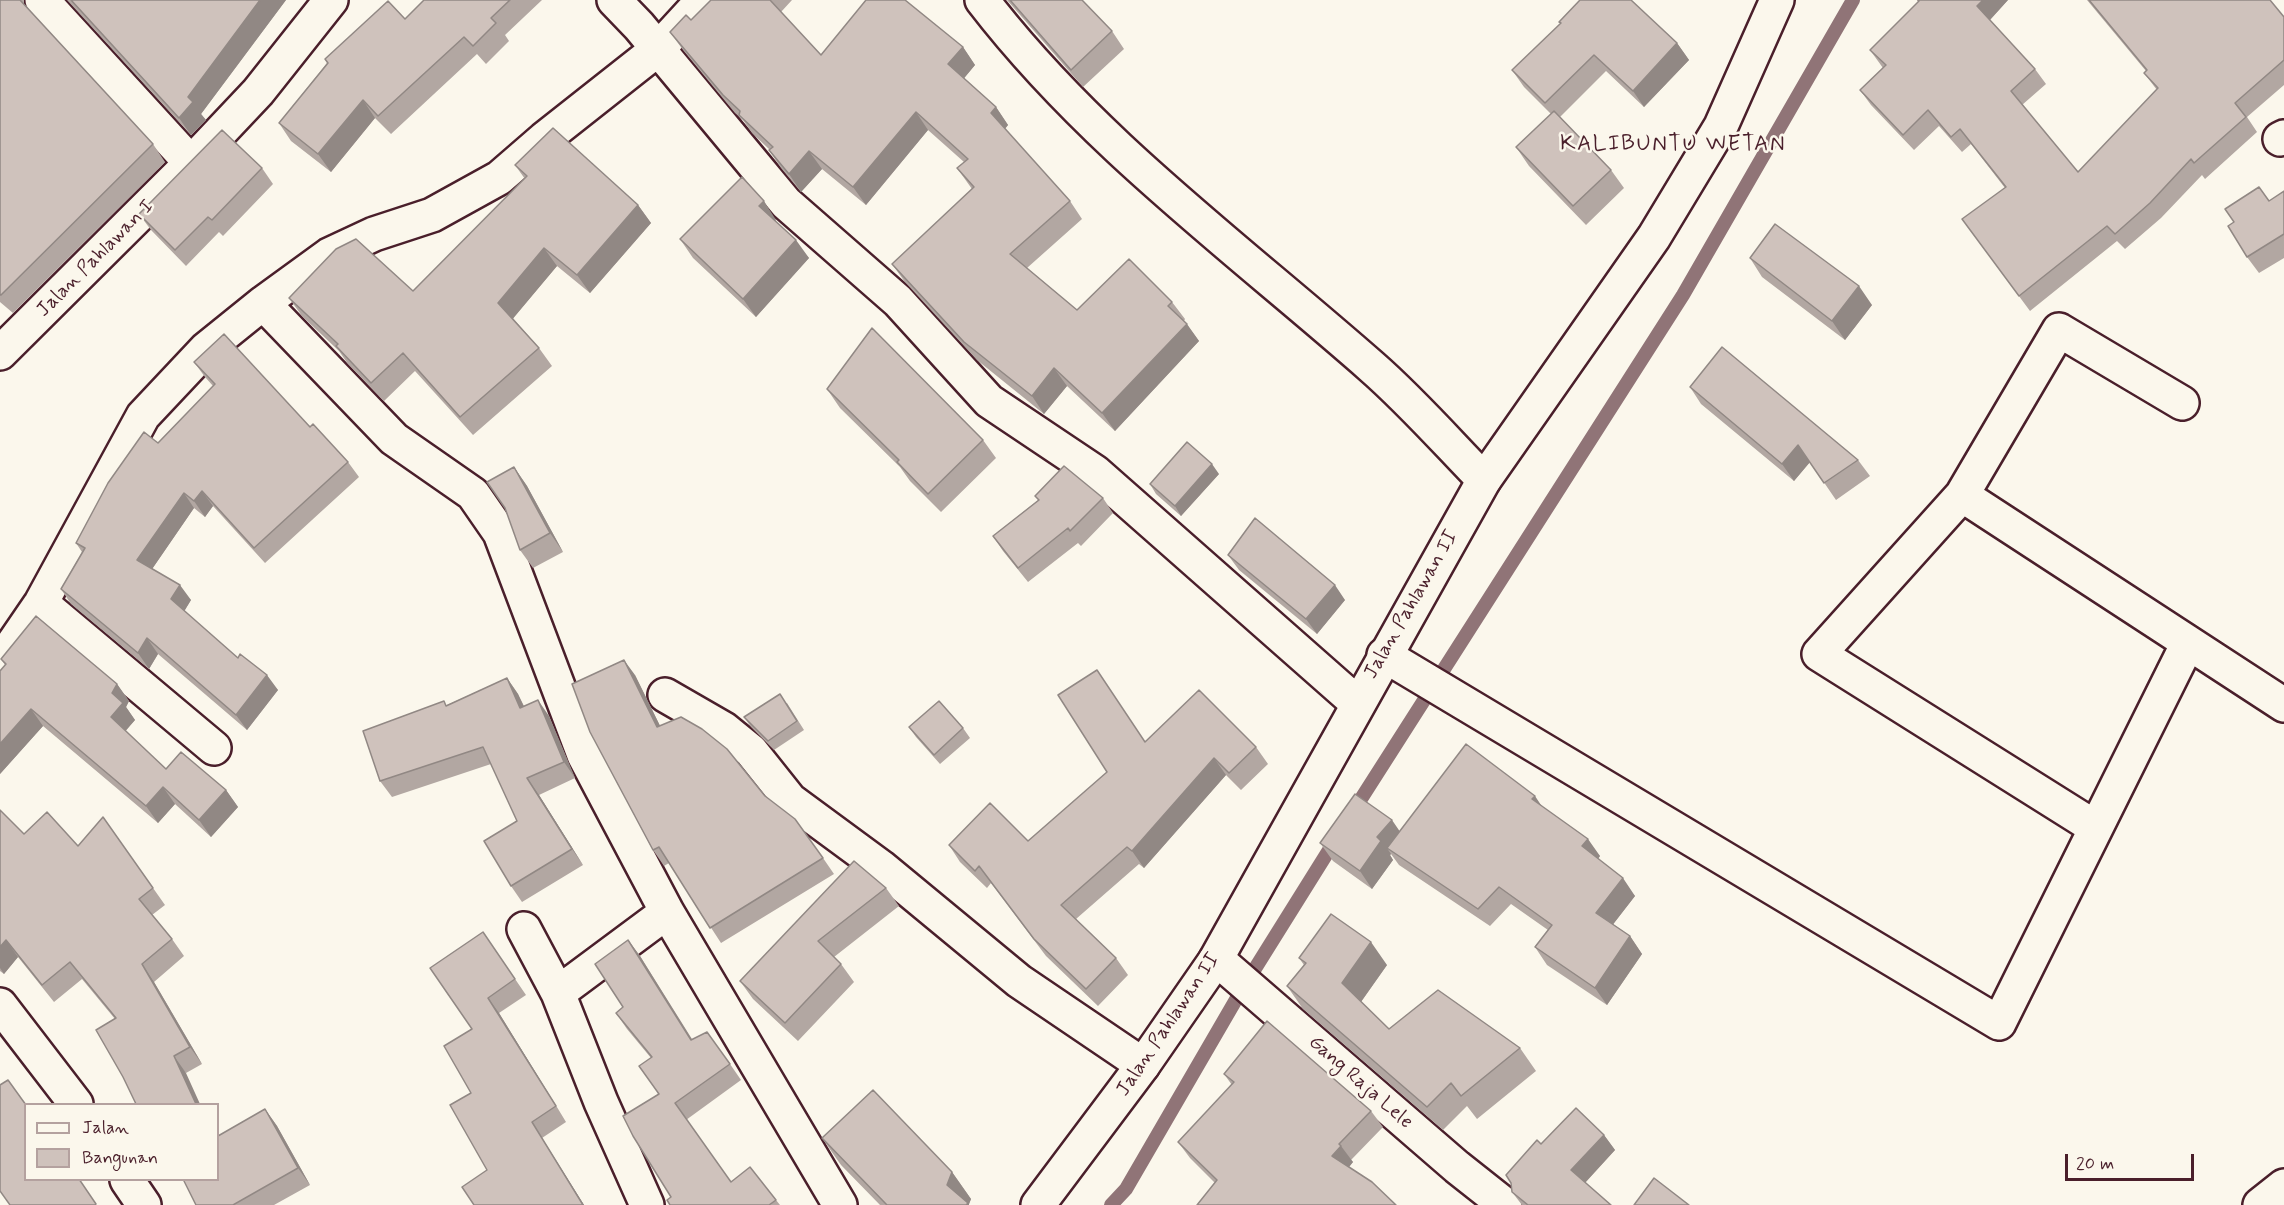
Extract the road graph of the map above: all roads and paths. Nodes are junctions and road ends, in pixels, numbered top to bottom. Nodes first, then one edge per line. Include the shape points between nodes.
1 (42, 0) edge
2 (331, 0) edge
3 (614, 0) edge
4 (703, 0) edge
5 (982, 0) edge
6 (1777, 0) edge
7 (648, 37) junction
8 (191, 163) junction
9 (263, 303) junction
10 (0, 353) edge
11 (2182, 403) dead end
12 (1484, 480) junction
13 (1962, 495) junction
14 (41, 603) junction
15 (2188, 643) junction
16 (1384, 655) junction
17 (0, 663) edge
18 (665, 695) dead end
19 (1357, 704) junction
20 (2284, 705) edge
21 (214, 748) dead end
22 (2096, 828) junction
23 (667, 912) junction
24 (524, 929) dead end
25 (1217, 961) junction
26 (558, 993) junction
27 (0, 1005) edge
28 (1143, 1065) junction
29 (75, 1103) edge
30 (128, 1181) edge
31 (2284, 1186) edge
32 (144, 1205) edge
33 (647, 1205) edge
34 (840, 1205) edge
35 (1038, 1205) edge
36 (1505, 1205) edge
37 (2260, 1205) edge

1 - 8 street
2 - 8 street, Jalan Pahlawan I via 258,92
3 - 7 street
4 - 7 street
5 - 12 street via 1102,135 1374,369
6 - 12 street, Jalan Pahlawan II via 1721,126 1654,237
7 - 9 street via 499,178 432,215 374,234 329,255
7 - 19 street via 786,203 898,301 989,401 1095,472
8 - 10 street, Jalan Pahlawan I
9 - 14 street via 206,349 143,416
9 - 23 street via 394,439 472,494 500,533 584,755
11 - 13 street via 2059,330
12 - 16 street, Jalan Pahlawan II
13 - 15 street
13 - 22 street via 1819,654
14 - 17 street
14 - 21 street
15 - 20 street
15 - 22 street
16 - 19 street, Jalan Pahlawan II
16 - 22 street via 1999,1023
18 - 28 street via 724,729 751,751 790,800 881,867 1019,981
19 - 25 street, Jalan Pahlawan II
23 - 26 street
23 - 34 street
24 - 26 street
25 - 28 street, Jalan Pahlawan II
25 - 36 street, Gang Raja Lele
26 - 33 street
27 - 29 street
28 - 35 street, Jalan Pahlawan II
30 - 32 street
31 - 37 street

